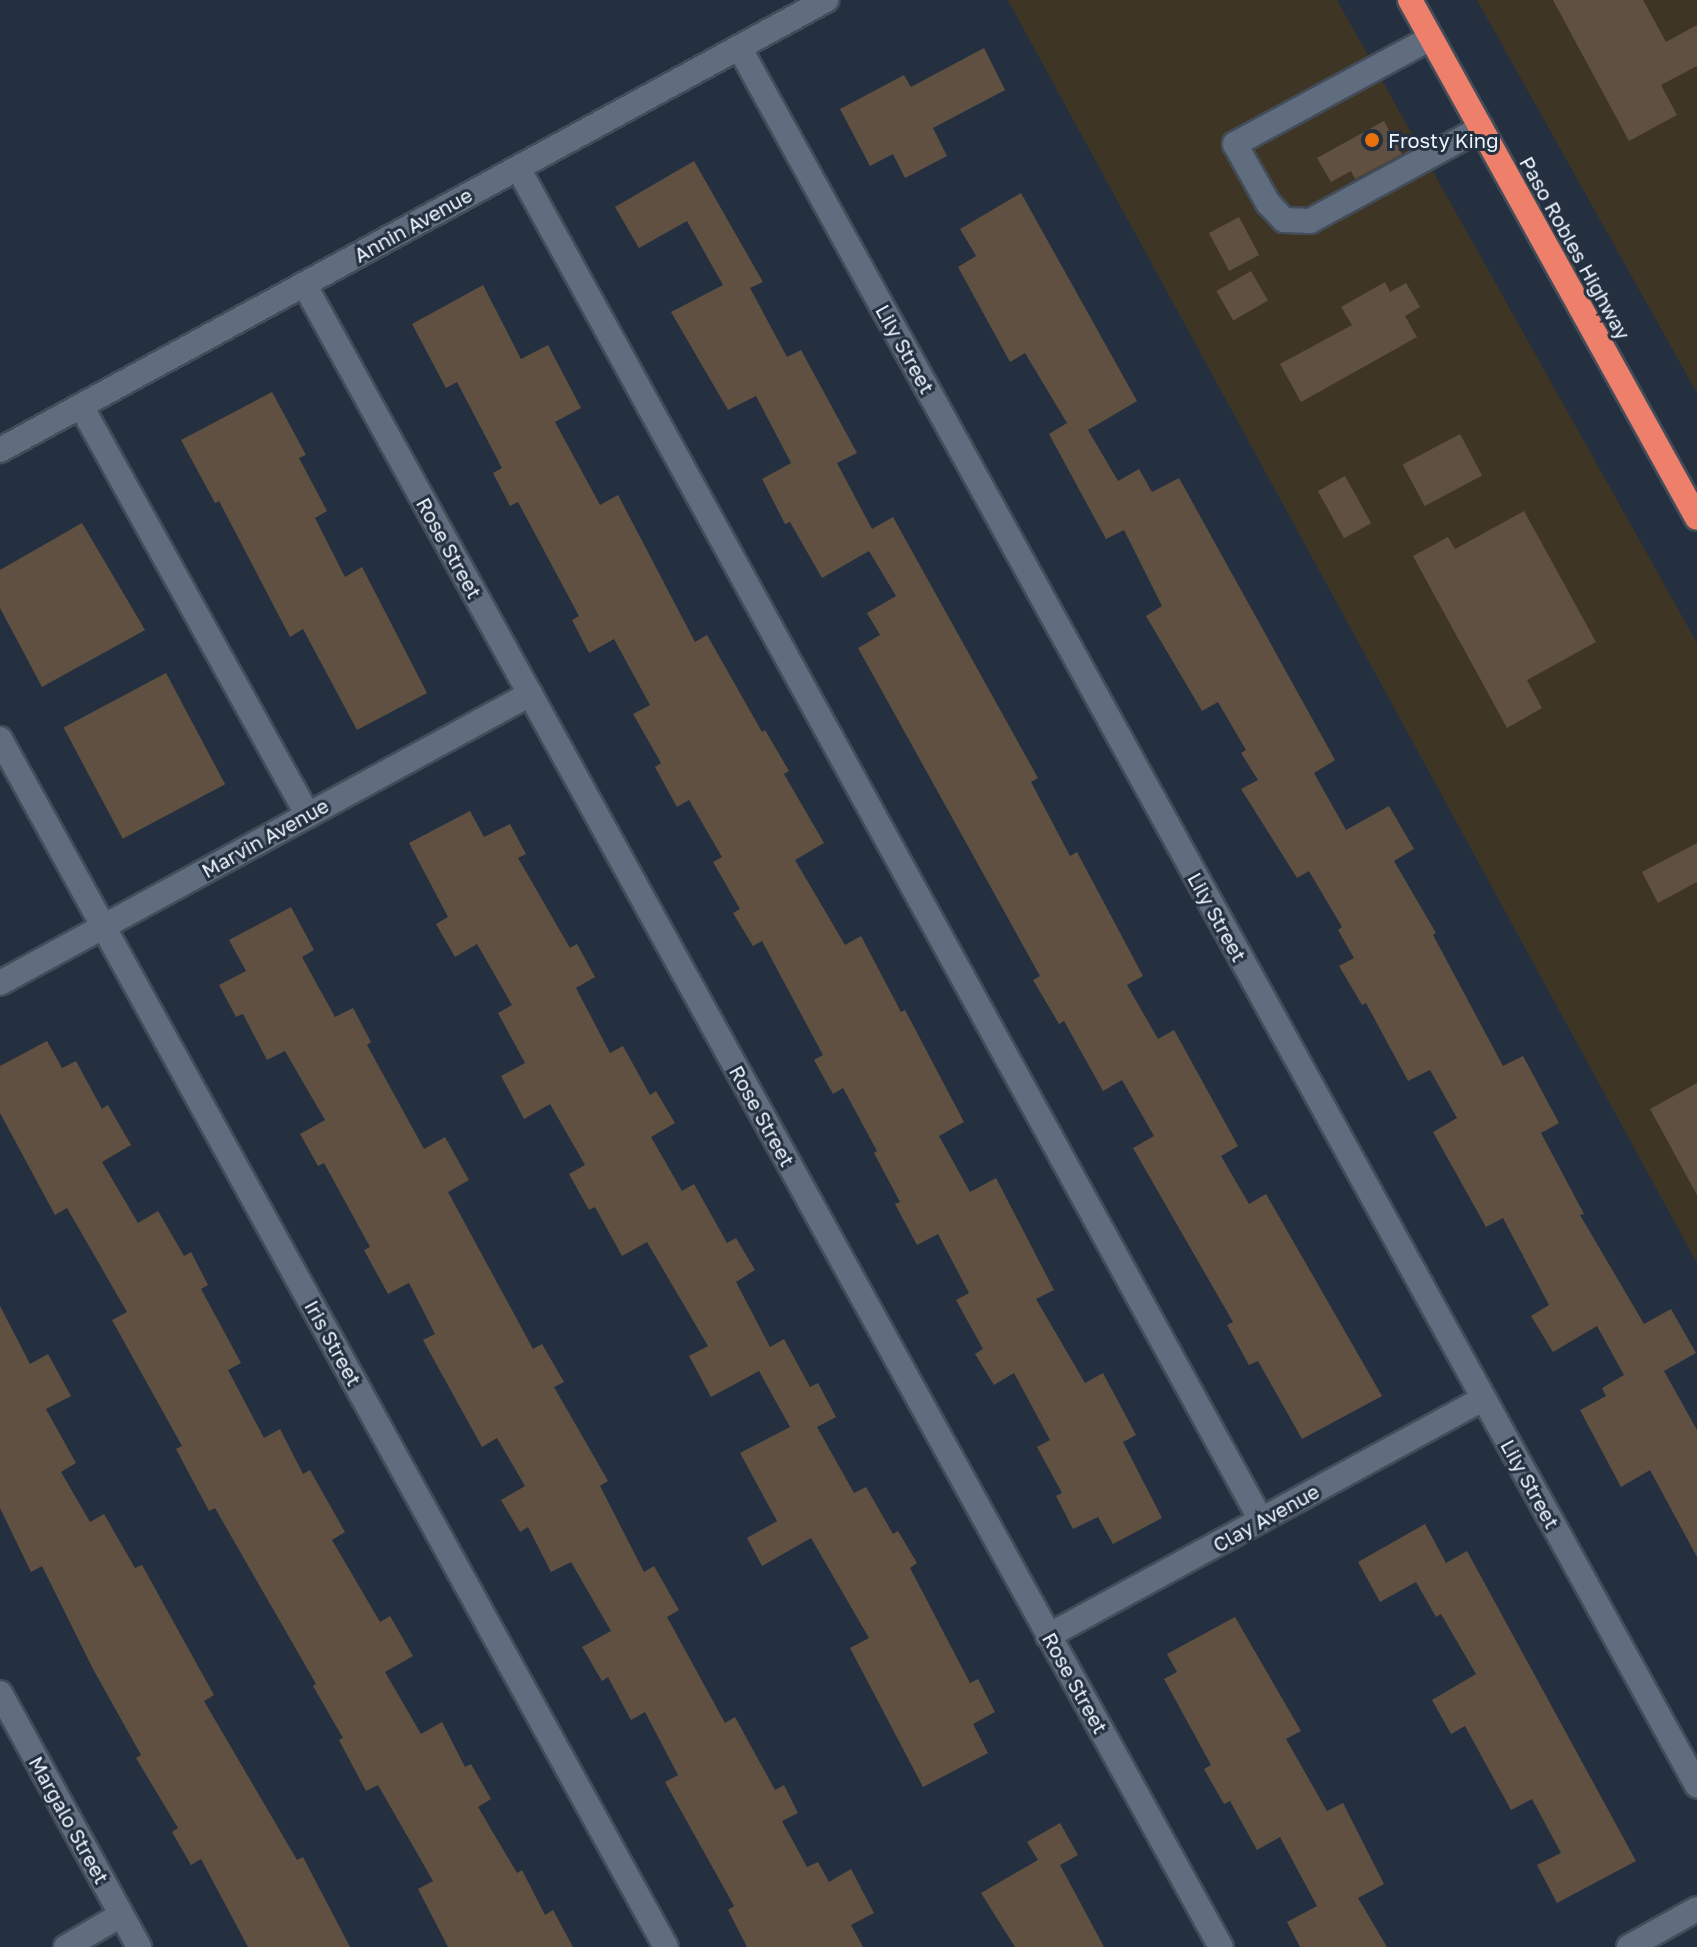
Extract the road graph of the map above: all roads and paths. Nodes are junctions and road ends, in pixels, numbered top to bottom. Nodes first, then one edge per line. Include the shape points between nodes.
1 (826, 0) edge
2 (1410, 0) edge
3 (1431, 38) junction
4 (739, 47) junction
5 (1481, 128) junction
6 (518, 168) junction
7 (304, 284) junction
8 (81, 406) junction
9 (0, 450) edge
10 (1697, 518) edge
11 (530, 694) junction
12 (0, 739) edge
13 (308, 815) junction
14 (103, 926) junction
15 (0, 983) edge
16 (1483, 1399) junction
17 (1261, 1520) junction
18 (1048, 1636) junction
19 (0, 1693) edge
20 (1697, 1785) edge
21 (1697, 1909) edge
22 (121, 1915) junction
23 (66, 1947) edge
24 (139, 1947) edge
25 (666, 1947) edge
26 (1221, 1947) edge
27 (1629, 1947) edge

1 - 4 street, Annin Avenue
2 - 3 highway, Paso Robles Highway
3 - 5 highway, Paso Robles Highway
3 - 5 street via 1235,144 1268,203 1284,220 1310,221
4 - 6 street, Annin Avenue
4 - 16 street, Lily Street
5 - 10 highway, Paso Robles Highway
6 - 7 street, Annin Avenue
6 - 17 street
7 - 8 street, Annin Avenue
7 - 11 street, Rose Street
8 - 9 street, Annin Avenue
8 - 13 street
11 - 13 street, Marvin Avenue
11 - 18 street, Rose Street
12 - 14 street, Iris Street
13 - 14 street, Marvin Avenue
14 - 15 street, Marvin Avenue
14 - 25 street, Iris Street
16 - 17 street, Clay Avenue
16 - 20 street, Lily Street
17 - 18 street, Clay Avenue
18 - 26 street, Rose Street
19 - 22 street, Margalo Street
21 - 27 street
22 - 23 street
22 - 24 street, Margalo Street

